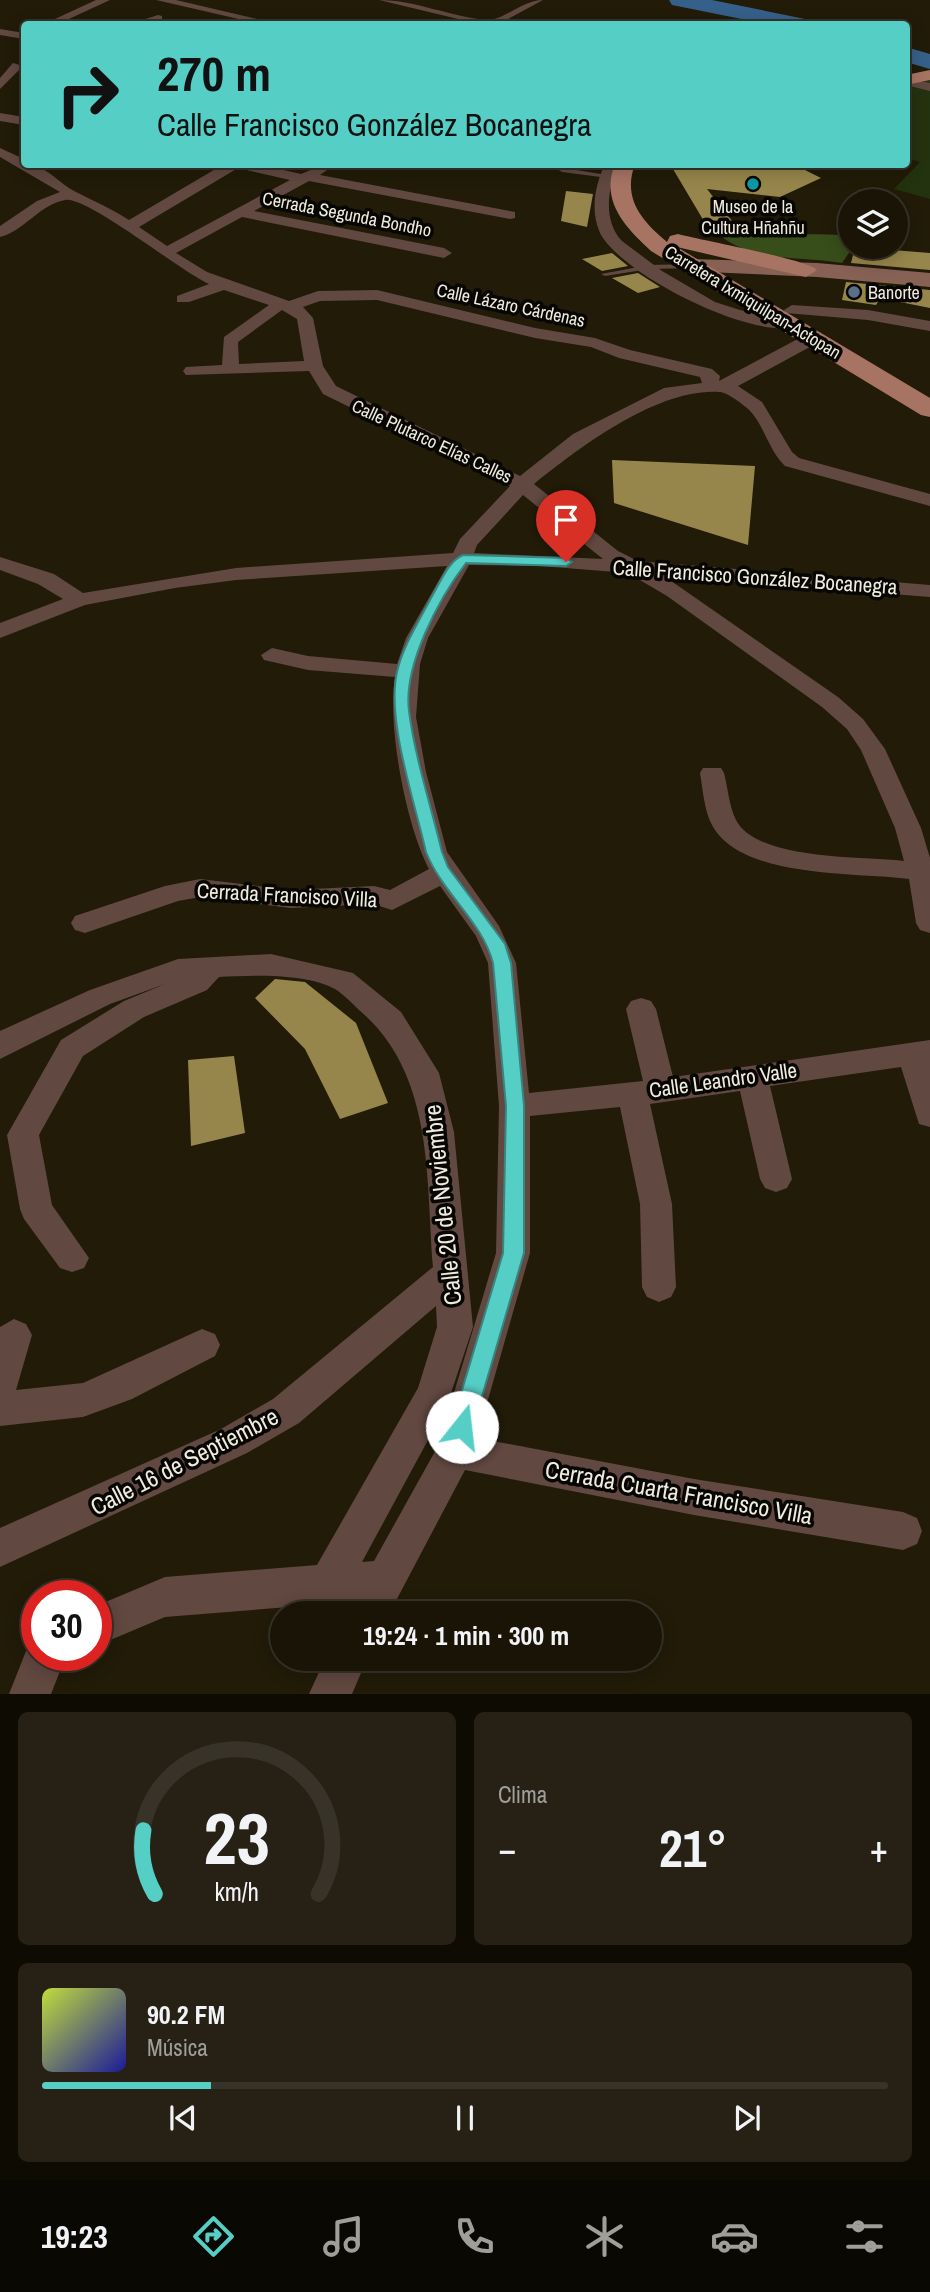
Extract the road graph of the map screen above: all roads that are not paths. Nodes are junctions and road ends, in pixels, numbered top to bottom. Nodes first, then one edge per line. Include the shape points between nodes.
1 (106, 0) edge
2 (161, 0) edge
3 (384, 0) edge
4 (538, 0) edge
5 (158, 18) dead end
6 (57, 21) edge
7 (147, 21) edge
8 (259, 21) edge
9 (478, 21) edge
10 (498, 21) edge
11 (0, 32) edge
12 (21, 36) edge
13 (17, 66) dead end
14 (930, 66) edge
15 (916, 79) edge
16 (0, 85) edge
17 (0, 117) edge
18 (21, 120) edge
19 (0, 152) edge
20 (21, 162) edge
21 (31, 168) edge
22 (229, 168) edge
23 (256, 168) edge
24 (322, 168) edge
25 (559, 168) edge
26 (627, 176) edge
27 (305, 178) junction
28 (67, 192) junction
29 (612, 203) junction
30 (448, 204) junction
31 (242, 213) junction
32 (431, 214) dead end
33 (510, 215) dead end
34 (134, 223) junction
35 (641, 230) junction
36 (0, 233) edge
37 (608, 233) junction
38 (678, 241) junction
39 (167, 252) junction
40 (444, 253) dead end
41 (704, 266) junction
42 (649, 267) junction
43 (812, 270) junction
44 (605, 274) dead end
45 (930, 280) edge
46 (222, 285) junction
47 (761, 292) junction
48 (183, 299) dead end
49 (284, 305) junction
50 (790, 317) junction
51 (930, 326) edge
52 (813, 338) junction
53 (314, 366) junction
54 (231, 370) junction
55 (192, 371) dead end
56 (718, 387) junction
57 (930, 390) edge
58 (930, 409) edge
59 (523, 484) junction
60 (930, 500) edge
61 (463, 559) junction
62 (0, 563) edge
63 (635, 570) junction
64 (930, 591) edge
65 (80, 600) junction
66 (0, 631) edge
67 (272, 654) dead end
68 (404, 671) junction
69 (712, 772) dead end
70 (444, 872) junction
71 (921, 872) junction
72 (85, 923) dead end
73 (930, 923) edge
74 (211, 968) junction
75 (641, 1009) dead end
76 (3, 1038) edge
77 (921, 1052) edge
78 (752, 1076) junction
79 (646, 1092) junction
80 (515, 1106) junction
81 (930, 1115) edge
82 (776, 1179) dead end
83 (72, 1258) dead end
84 (452, 1271) junction
85 (659, 1287) dead end
86 (14, 1335) dead end
87 (202, 1345) dead end
88 (0, 1386) edge
89 (0, 1409) edge
90 (455, 1451) junction
91 (903, 1531) dead end
92 (0, 1548) edge
93 (328, 1584) junction
94 (375, 1597) edge
95 (112, 1619) edge
96 (40, 1671) edge
97 (340, 1671) edge
98 (30, 1693) edge
99 (330, 1693) edge

1 - 6 street
2 - 8 street
3 - 9 street
4 - 10 street
5 - 7 street
11 - 12 street
13 - 16 street
14 - 15 main road
17 - 18 street
19 - 20 street
21 - 28 street
22 - 34 street
23 - 27 street
24 - 27 street
25 - 26 lane
26 - 29 main road, Carretera Ixmiquilpan-Actopan
26 - 38 main road via 660,226
27 - 30 street
27 - 31 street
28 - 34 street
28 - 36 street via 39,205
29 - 35 main road, Carretera Ixmiquilpan-Actopan
29 - 37 street
30 - 32 street
30 - 33 street
31 - 39 street
31 - 40 street, Cerrada Segunda Bondho
34 - 39 street
35 - 37 street
35 - 41 main road, Carretera Ixmiquilpan-Actopan
37 - 42 street
38 - 41 main road
38 - 43 main road
39 - 46 street
41 - 42 lane
41 - 43 main road
41 - 47 main road
41 - 50 main road, Carretera Ixmiquilpan-Actopan
42 - 44 lane
42 - 50 street via 706,304 748,317
43 - 45 main road
43 - 47 main road via 772,279
46 - 48 street
46 - 49 street
47 - 50 main road
49 - 53 street, Calle Plutarco Elías Calles via 305,318
49 - 54 street via 230,341
49 - 56 street, Calle Lázaro Cárdenas via 318,296 377,295 658,359 706,373
50 - 51 street via 868,315
50 - 52 main road, Carretera Ixmiquilpan-Actopan
50 - 57 main road
52 - 56 street
52 - 58 main road, Carretera Ixmiquilpan-Actopan
53 - 54 street
53 - 59 street, Calle Plutarco Elías Calles via 328,390 342,399
54 - 55 street
56 - 59 street via 670,392 580,438
56 - 60 street via 756,406 792,462
59 - 61 street via 467,543
59 - 63 street, Calle Plutarco Elías Calles
61 - 63 street, Calle Francisco González Bocanegra
61 - 65 street, Calle Francisco González Bocanegra via 236,574
61 - 68 street via 451,574
62 - 65 street via 46,579
63 - 64 street, Calle Francisco González Bocanegra
63 - 71 street, Calle Plutarco Elías Calles via 675,591 855,724 873,749 908,828
65 - 66 street, Calle Francisco González Bocanegra
67 - 68 street via 308,663
68 - 70 street via 401,709 434,852
69 - 71 street via 725,827 738,839 774,856
70 - 72 street, Cerrada Francisco Villa via 393,901 374,895 291,899 200,888
70 - 80 street via 497,944
71 - 73 street, Calle Plutarco Elías Calles
74 - 76 street, Calle 20 de Noviembre via 178,969
74 - 83 street via 197,982 134,1009 72,1048 23,1135 36,1209
74 - 84 street, Calle 20 de Noviembre via 271,964 343,980 391,1020 424,1073 438,1132
75 - 79 street
77 - 78 street, Calle Leandro Valle
77 - 81 street
78 - 79 street, Calle Leandro Valle
78 - 82 street
79 - 80 street, Calle Leandro Valle
79 - 85 street
80 - 90 street via 513,1253
84 - 92 street, Calle 16 de Septiembre via 286,1411 234,1441
84 - 93 street, Calle 20 de Noviembre via 455,1327 434,1393
86 - 88 street
87 - 89 street via 83,1400
90 - 91 street, Cerrada Cuarta Francisco Villa
90 - 94 street
93 - 94 street
93 - 95 street via 165,1597
96 - 98 street
97 - 99 street

